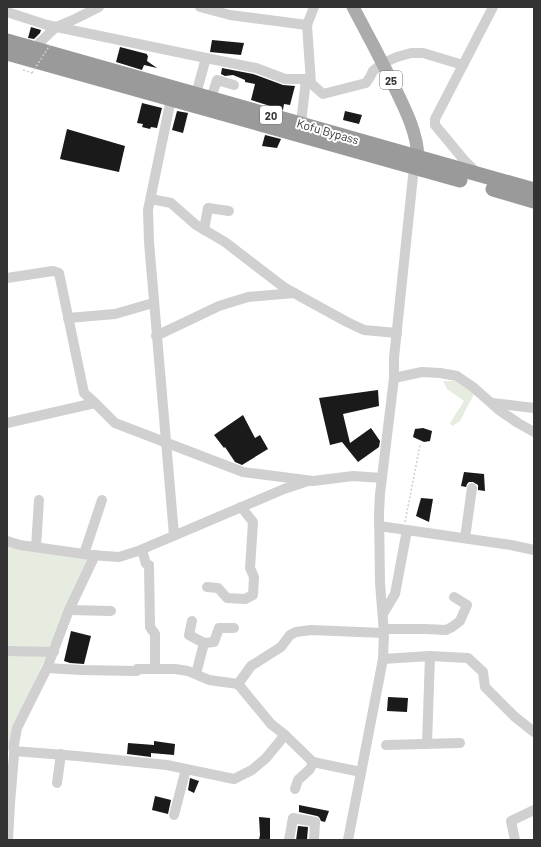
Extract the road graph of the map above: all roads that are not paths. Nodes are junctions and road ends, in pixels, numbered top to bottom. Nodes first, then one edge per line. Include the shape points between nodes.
1 (99, 7) edge
2 (200, 7) edge
3 (314, 7) edge
4 (353, 7) edge
5 (493, 7) edge
6 (12, 11) edge
7 (239, 12) edge
8 (307, 25) junction
9 (56, 26) junction
10 (7, 41) edge
11 (34, 48) junction
12 (7, 52) edge
13 (206, 58) junction
14 (383, 63) junction
15 (463, 65) junction
16 (309, 81) junction
17 (234, 85) dead end
18 (196, 94) junction
19 (212, 98) junction
20 (171, 99) junction
21 (302, 124) junction
22 (417, 162) junction
23 (473, 173) junction
24 (534, 190) edge
25 (151, 199) junction
26 (534, 201) edge
27 (229, 211) dead end
28 (204, 230) junction
29 (7, 278) edge
30 (294, 293) junction
31 (154, 303) junction
32 (68, 318) junction
33 (397, 333) junction
34 (156, 336) junction
35 (394, 378) junction
36 (95, 403) junction
37 (492, 403) junction
38 (534, 408) edge
39 (7, 423) edge
40 (534, 432) edge
41 (167, 443) junction
42 (382, 478) junction
43 (308, 480) junction
44 (472, 488) dead end
45 (39, 500) dead end
46 (102, 500) dead end
47 (241, 507) junction
48 (379, 526) junction
49 (405, 530) junction
50 (174, 535) junction
51 (465, 538) junction
52 (7, 541) edge
53 (36, 547) junction
54 (142, 550) junction
55 (534, 550) edge
56 (84, 554) junction
57 (95, 555) junction
58 (207, 586) dead end
59 (454, 597) dead end
60 (69, 610) junction
61 (111, 612) dead end
62 (383, 614) junction
63 (192, 621) dead end
64 (234, 628) dead end
65 (384, 631) junction
66 (204, 642) junction
67 (7, 651) edge
68 (54, 652) junction
69 (430, 656) junction
70 (383, 659) junction
71 (48, 668) junction
72 (155, 669) junction
73 (196, 674) junction
74 (238, 684) junction
75 (534, 732) edge
76 (285, 736) junction
77 (460, 743) dead end
78 (427, 744) junction
79 (386, 745) dead end
80 (12, 754) edge
81 (61, 754) junction
82 (313, 762) junction
83 (186, 769) junction
84 (361, 772) junction
85 (58, 783) dead end
86 (295, 789) dead end
87 (534, 810) edge
88 (174, 815) dead end
89 (8, 840) edge
90 (289, 840) edge
91 (314, 840) edge
92 (348, 840) edge
93 (515, 840) edge

1 - 9 street
2 - 7 street via 230,15
3 - 8 street
4 - 14 main road, 25
5 - 15 street
6 - 9 street
7 - 8 street
8 - 16 street
9 - 11 street
9 - 13 street
10 - 11 highway, Kofu Bypass / 20
11 - 18 highway, Kofu Bypass / 20
12 - 20 highway, Kofu Bypass / 20
13 - 16 street via 256,68 285,79
13 - 18 street
14 - 15 street via 411,53 423,53
14 - 16 street via 373,71 366,83 323,94
14 - 22 main road, 25 via 409,116 418,145
15 - 23 street via 435,119 435,125 473,168
16 - 21 street
17 - 19 street via 217,80
18 - 19 highway, Kofu Bypass / 20
19 - 21 highway, Kofu Bypass / 20
20 - 22 highway, Kofu Bypass / 20
20 - 25 street
21 - 22 highway, Kofu Bypass / 20
22 - 23 highway, Kofu Bypass / 20
22 - 26 highway, Kofu Bypass / 20
22 - 33 street via 413,176
23 - 24 highway, Kofu Bypass / 20
25 - 28 street via 171,203
25 - 31 street via 148,210
27 - 28 street via 208,208
28 - 30 street via 225,242
29 - 32 street via 53,270 59,273
30 - 33 street via 364,330
30 - 34 street via 248,297 219,306
31 - 32 street via 115,314
31 - 34 street
32 - 36 street via 84,393
33 - 35 street
34 - 41 street
35 - 37 street via 422,372 457,376
35 - 42 street
36 - 39 street
36 - 41 street via 115,423
37 - 38 street
37 - 40 street
41 - 43 street via 243,472
41 - 50 street
42 - 43 street via 353,476
42 - 48 street
43 - 47 street
44 - 51 street
45 - 53 street
46 - 56 street
47 - 50 street
47 - 58 street via 253,522 250,568 254,577 253,595 245,599 227,598 218,588
48 - 49 street
48 - 62 street
49 - 51 street
49 - 62 street via 395,594
50 - 54 street
51 - 55 street
52 - 53 street
53 - 56 street
54 - 57 street via 119,556
54 - 72 street via 146,564 149,565 150,627 155,634
56 - 57 street
57 - 60 street
59 - 65 street via 467,605 460,621 446,630
60 - 61 street
60 - 68 street
62 - 65 street
63 - 66 street via 189,635
64 - 66 street via 219,628 214,642
65 - 70 street
65 - 74 street via 296,632 290,635 281,647 251,666
66 - 73 street
67 - 68 street
68 - 71 street
69 - 70 street
69 - 75 street via 468,658 482,672 485,687
69 - 78 street
70 - 84 street
71 - 72 street via 137,671
71 - 80 street via 17,728
72 - 73 street via 175,669
73 - 74 street via 209,680
74 - 76 street via 271,724
76 - 82 street
76 - 83 street via 252,770 234,779
77 - 78 street
78 - 79 street
80 - 81 street
80 - 89 street
81 - 83 street
81 - 85 street
82 - 84 street
82 - 86 street via 310,769 298,780
83 - 88 street
84 - 92 street
87 - 93 street via 511,821
90 - 91 street via 293,818 315,822

